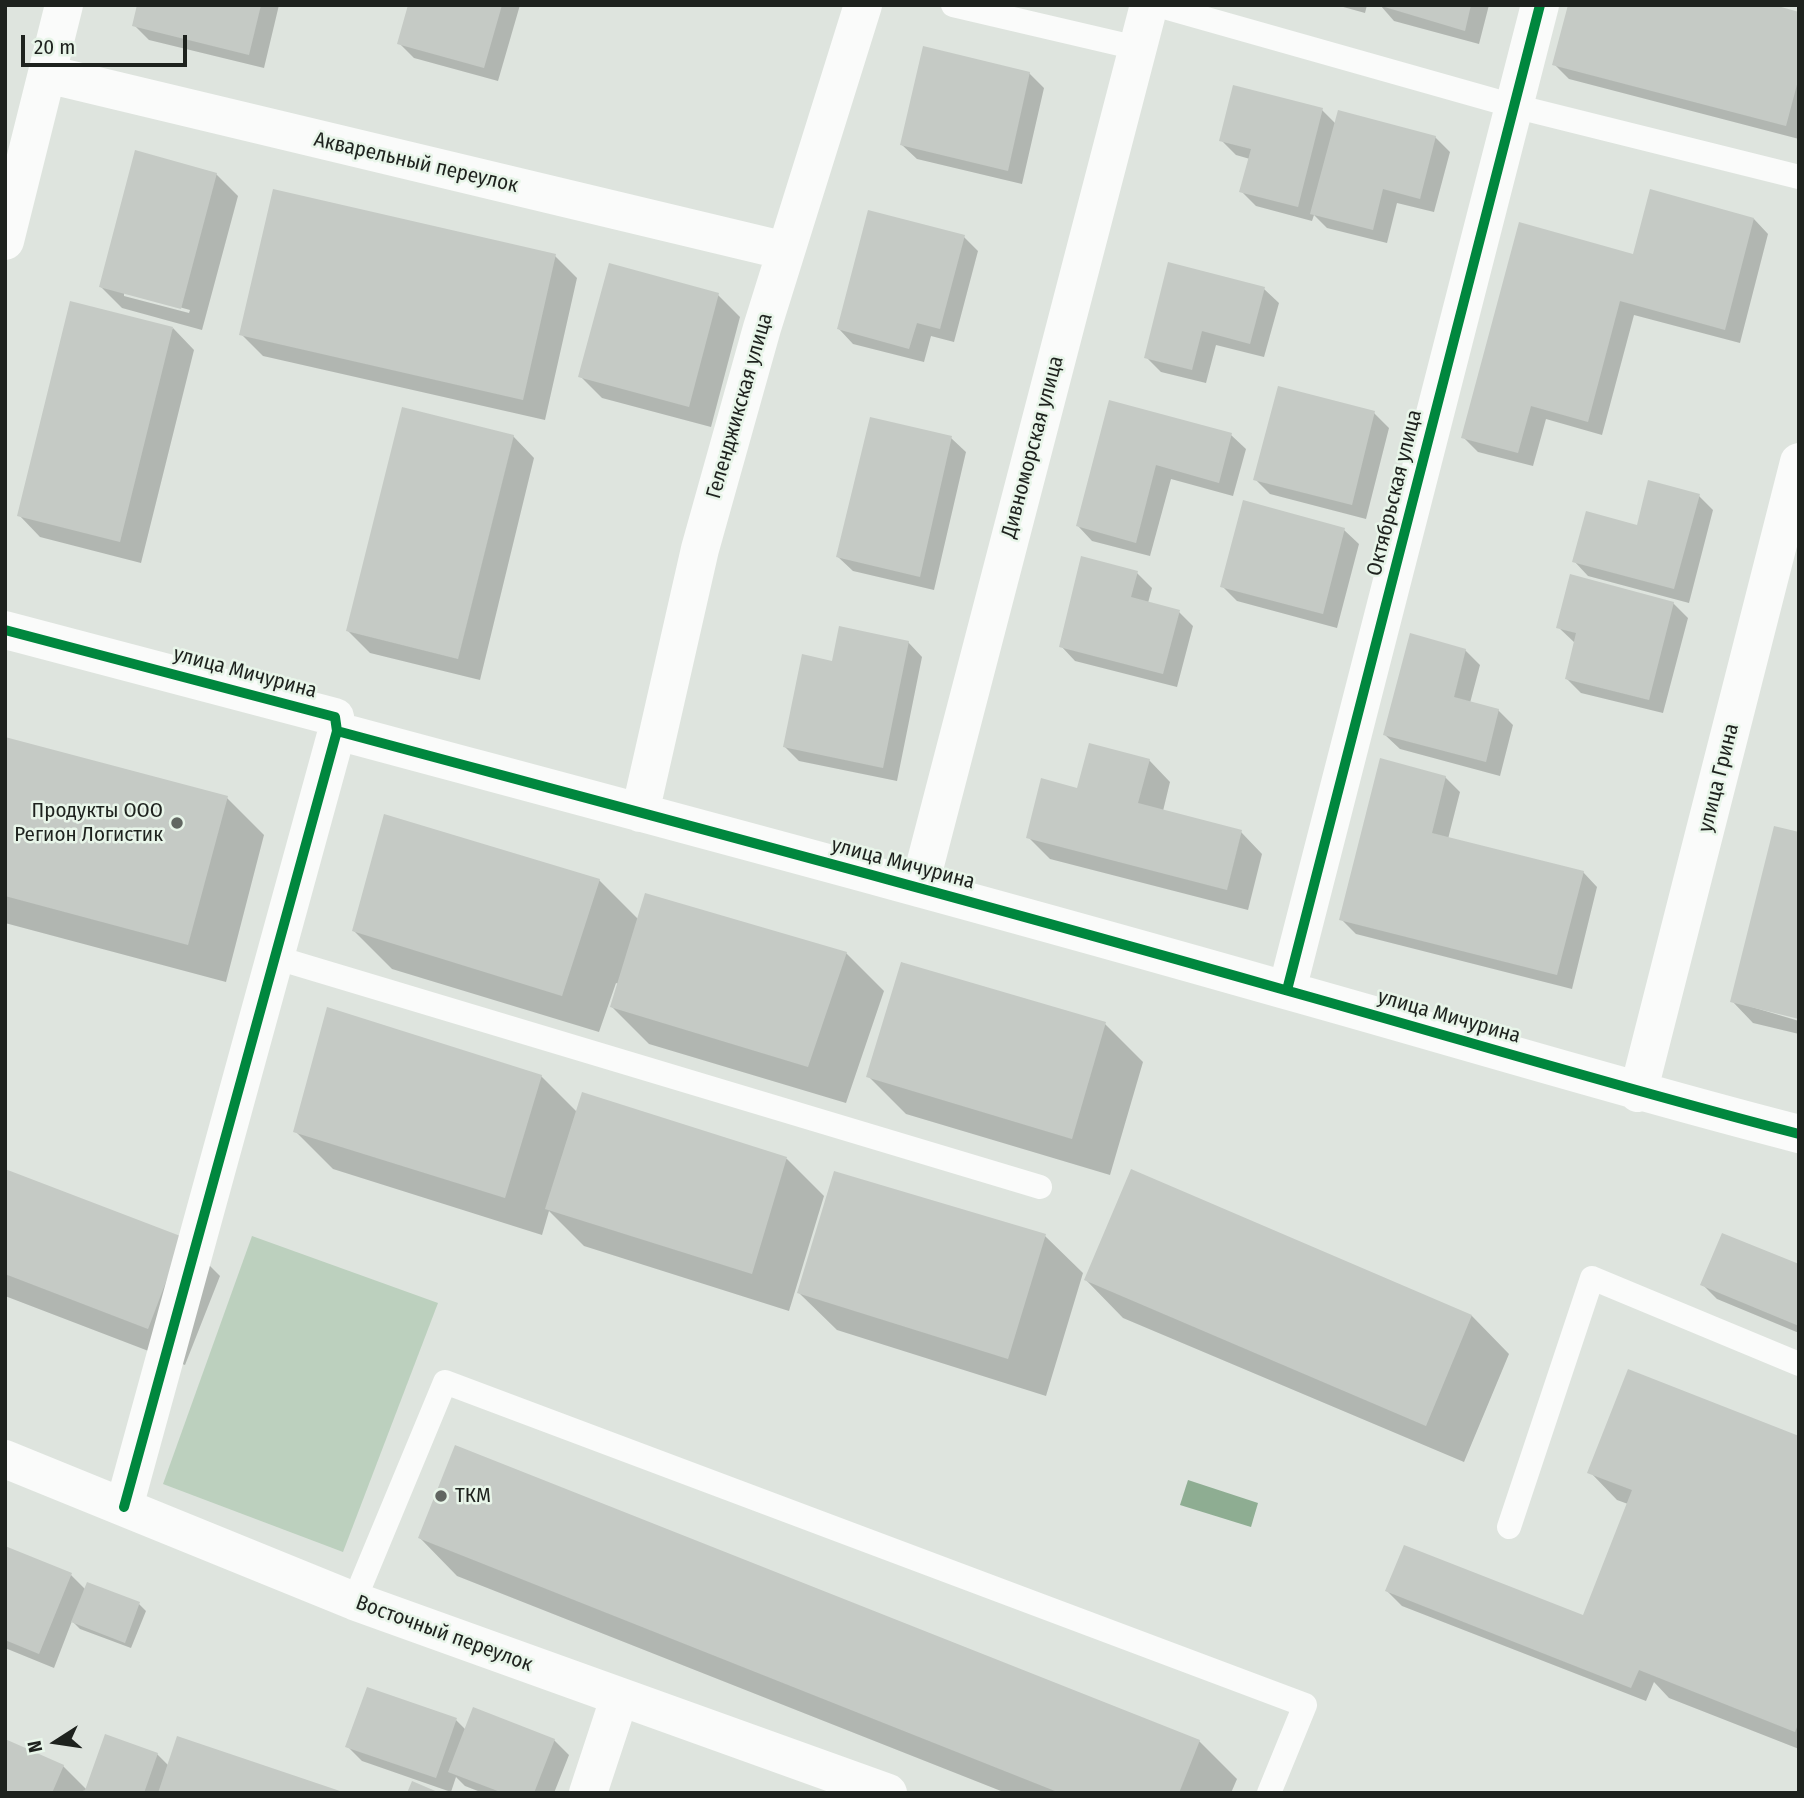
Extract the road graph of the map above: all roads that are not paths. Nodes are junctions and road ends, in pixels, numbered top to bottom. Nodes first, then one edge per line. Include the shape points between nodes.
1 (64, 5) edge
2 (863, 5) edge
3 (953, 5) edge
4 (1149, 5) edge
5 (1157, 5) edge
6 (1540, 5) edge
7 (1137, 48) junction
8 (47, 74) junction
9 (1514, 106) junction
10 (1799, 177) edge
11 (5, 241) edge
12 (786, 251) junction
13 (1799, 462) edge
14 (5, 629) edge
15 (337, 731) junction
16 (640, 813) junction
17 (919, 888) junction
18 (274, 957) junction
19 (1287, 990) junction
20 (1638, 1093) junction
21 (1799, 1135) edge
22 (1040, 1187) dead end
23 (1799, 1364) edge
24 (5, 1460) edge
25 (124, 1507) junction
26 (1509, 1527) dead end
27 (354, 1601) junction
28 (619, 1699) junction
29 (588, 1793) edge
30 (888, 1793) edge
31 (1269, 1793) edge

1 - 8 street
2 - 12 street, Геленджикская улица
3 - 7 lane
4 - 7 street, Дивноморская улица
5 - 9 lane
6 - 9 street, Октябрьская улица
7 - 17 street, Дивноморская улица
8 - 11 street
8 - 12 street, Акварельный переулок
9 - 10 lane
9 - 19 street, Октябрьская улица
12 - 16 street, Геленджикская улица via 700,550
13 - 20 street, улица Грина
14 - 15 street, улица Мичурина via 335,717
15 - 16 street, улица Мичурина
15 - 18 street
16 - 17 street, улица Мичурина
17 - 19 street, улица Мичурина
18 - 22 lane
18 - 25 street
19 - 20 street, улица Мичурина
20 - 21 street, улица Мичурина
23 - 26 lane via 1592,1278
24 - 25 street, Восточный переулок
25 - 27 street, Восточный переулок
27 - 28 street, Восточный переулок
27 - 31 lane via 445,1382 1305,1704
28 - 29 street
28 - 30 street, Восточный переулок

